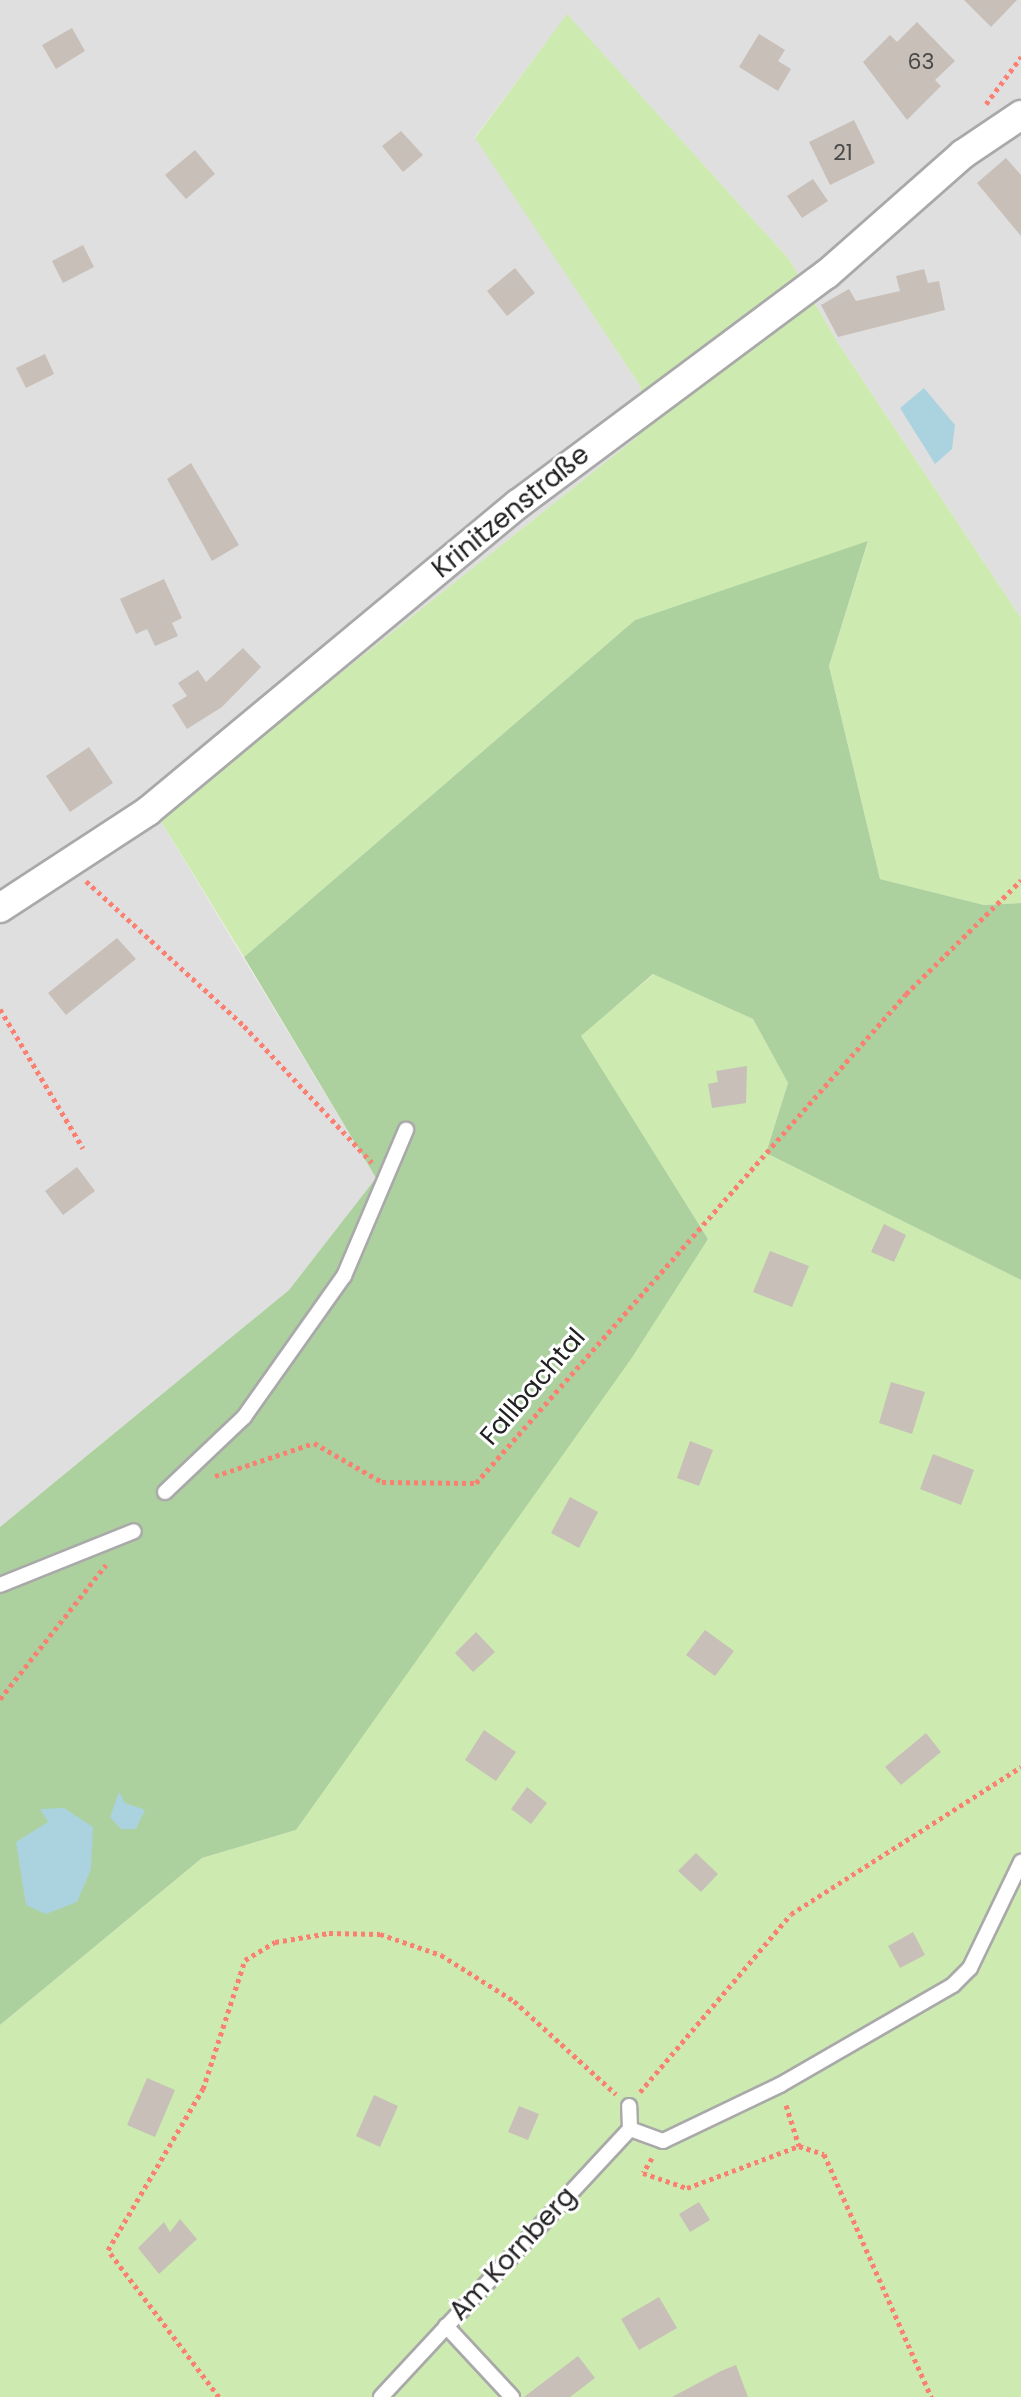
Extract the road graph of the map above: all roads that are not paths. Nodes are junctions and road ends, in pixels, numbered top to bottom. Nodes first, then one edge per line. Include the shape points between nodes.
1 (1021, 115) edge
2 (0, 908) edge
3 (406, 1130) dead end
4 (165, 1492) dead end
5 (134, 1531) road end
6 (0, 1585) edge
7 (1021, 1862) edge
8 (629, 2106) road end
9 (630, 2129) junction
10 (446, 2326) junction
11 (381, 2397) edge
12 (512, 2397) edge

1 - 2 street, Krinitzenstraße via 963,154 827,274 518,504 148,811
3 - 4 lane via 344,1276 244,1417
5 - 6 lane
7 - 9 lane via 970,1968 953,1985 780,2085 663,2141
8 - 9 lane
9 - 10 lane, Am Kornberg
10 - 11 lane, Am Kornberg
10 - 12 lane

